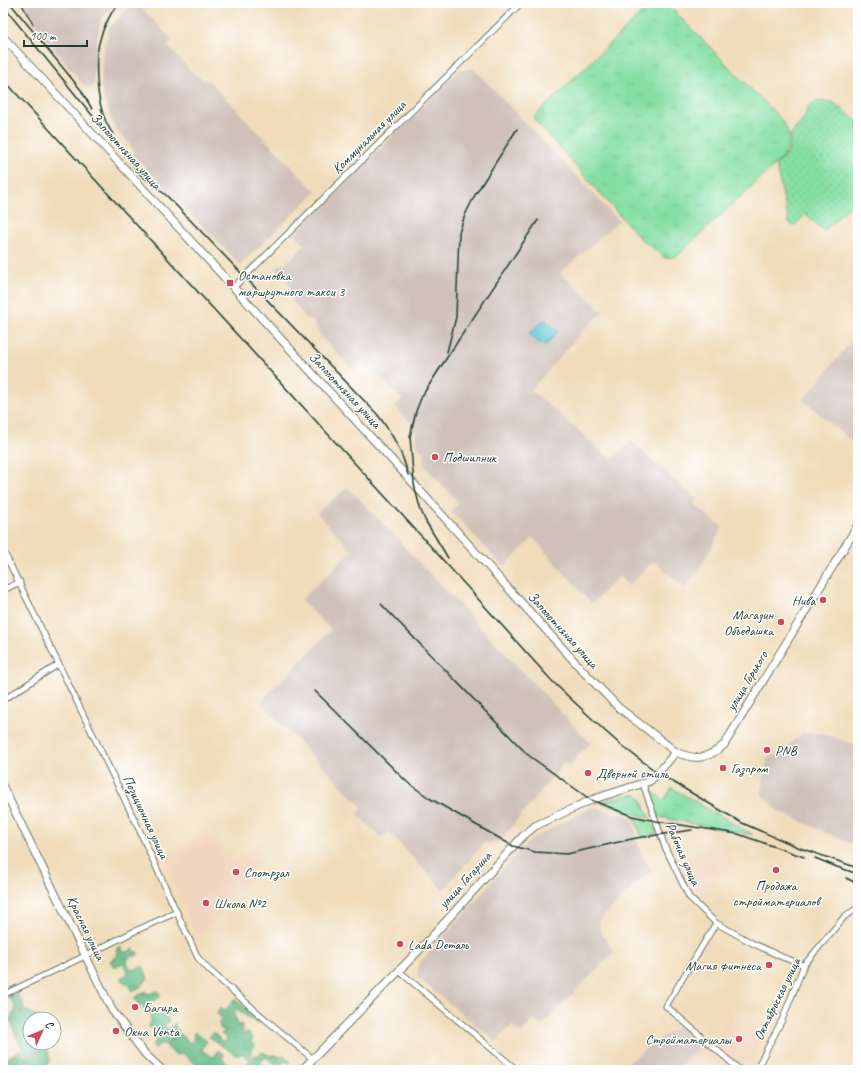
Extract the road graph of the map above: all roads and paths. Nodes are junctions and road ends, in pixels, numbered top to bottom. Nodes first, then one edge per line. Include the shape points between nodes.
1 (521, 3) edge
2 (3, 37) edge
3 (233, 288) junction
4 (858, 525) edge
5 (3, 550) edge
6 (20, 582) junction
7 (3, 590) edge
8 (59, 664) junction
9 (3, 700) edge
10 (676, 752) junction
11 (643, 784) junction
12 (3, 787) edge
13 (858, 908) edge
14 (176, 912) junction
15 (716, 923) junction
16 (86, 956) junction
17 (804, 965) junction
18 (399, 971) junction
19 (3, 995) edge
20 (314, 1059) junction
21 (162, 1070) edge
22 (302, 1070) edge
23 (517, 1070) edge
24 (740, 1070) edge
25 (756, 1070) edge

1 - 3 street, Коммунальная улица
2 - 3 main road, Заполотняная улица
3 - 10 main road, Заполотняная улица via 584,672 618,707
4 - 10 main road, улица Горького via 724,745 713,754 702,757 686,756
5 - 6 street, Позиционная улица
6 - 7 street
6 - 8 street, Позиционная улица
8 - 9 street
8 - 14 street, Позиционная улица
10 - 11 main road, улица Гагарина via 650,781
11 - 15 street, Рабочая улица via 671,860 689,897
11 - 18 main road, улица Гагарина via 591,800 536,826 522,837
12 - 16 main road, Красная улица
13 - 17 street, Октябрьская улица via 845,916
14 - 16 street
14 - 20 street, Позиционная улица via 198,958 209,970
15 - 17 street, Рабочая улица via 752,943
15 - 24 street via 666,1006
16 - 19 street
16 - 21 main road, Красная улица via 112,1010 145,1054
17 - 25 street, Октябрьская улица via 782,1020
18 - 20 main road, улица Гагарина
18 - 23 street
20 - 22 main road, улица Гагарина

